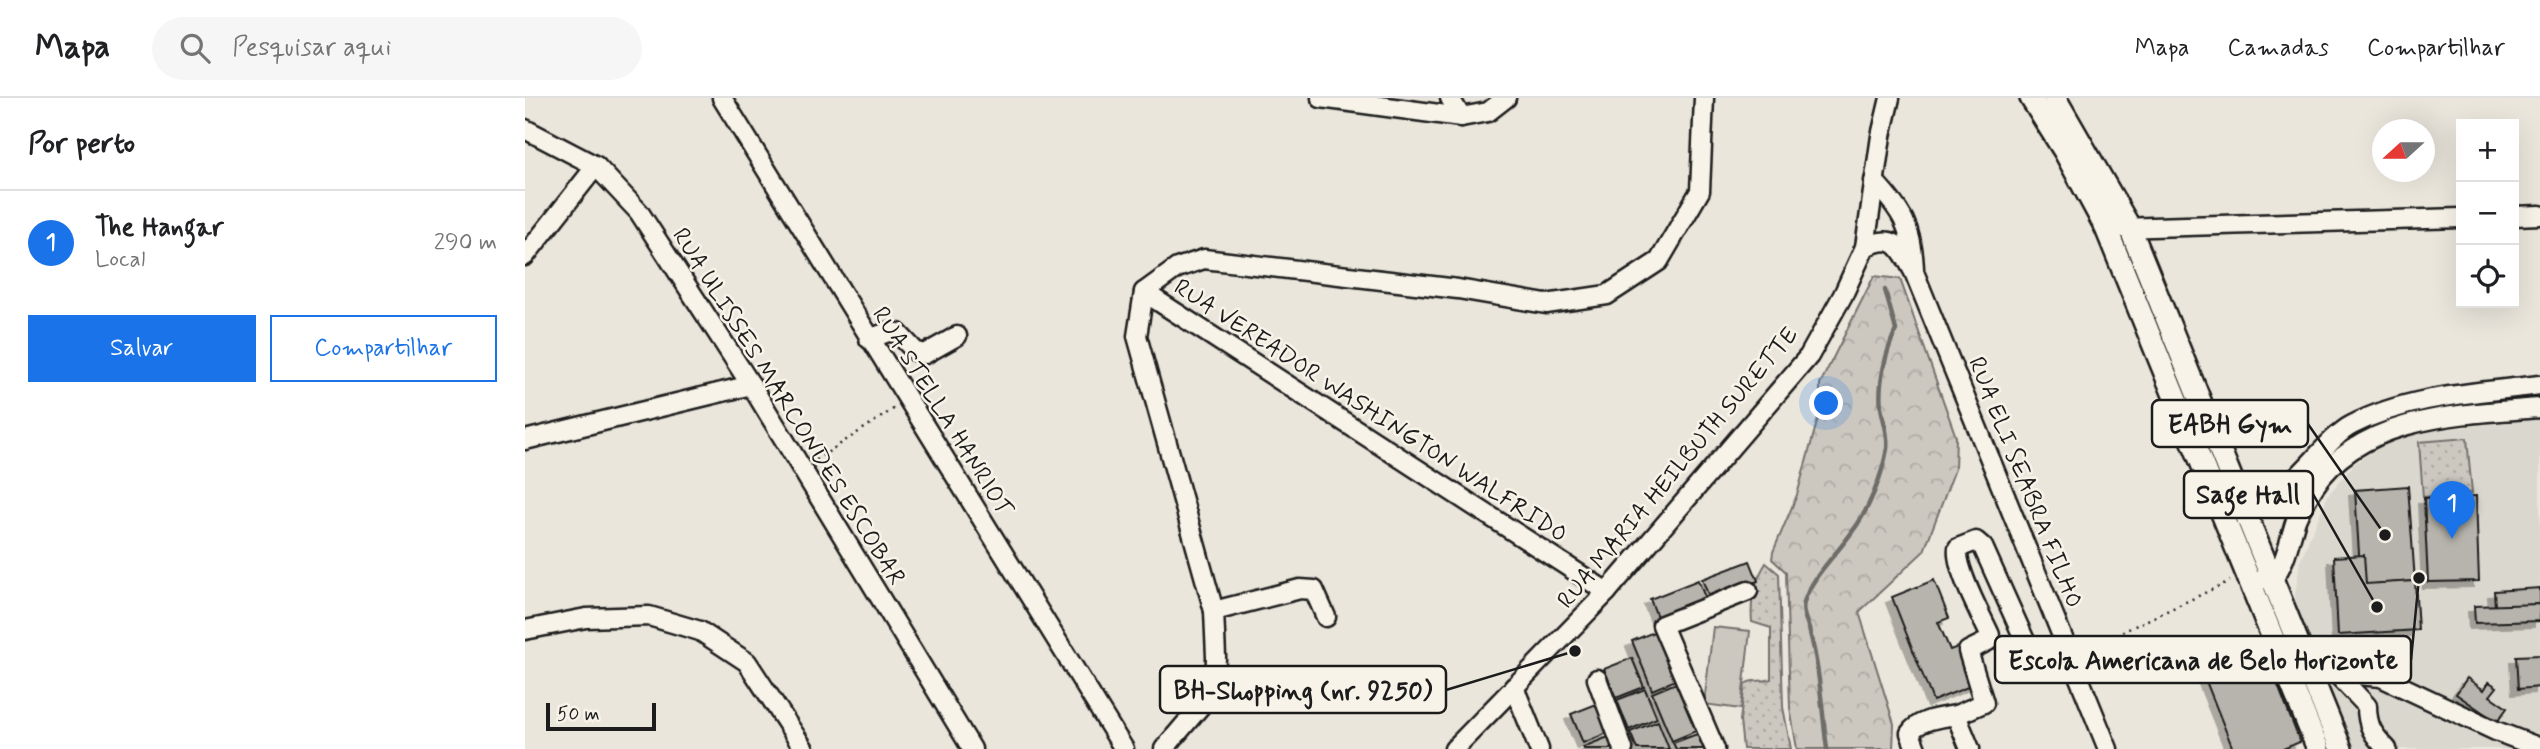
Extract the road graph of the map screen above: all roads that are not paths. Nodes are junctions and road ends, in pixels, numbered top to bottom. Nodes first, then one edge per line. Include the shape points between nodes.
1 (722, 98) edge
2 (1321, 98) edge
3 (1450, 98) edge
4 (1506, 98) edge
5 (1704, 98) edge
6 (1890, 98) edge
7 (2031, 98) edge
8 (2055, 98) edge
9 (1461, 117) junction
10 (525, 129) edge
11 (596, 166) junction
12 (1874, 181) junction
13 (2540, 215) edge
14 (2519, 216) edge
15 (2456, 218) edge
16 (2106, 228) junction
17 (2130, 228) junction
18 (1865, 247) junction
19 (525, 256) edge
20 (1914, 272) junction
21 (1145, 292) junction
22 (957, 336) dead end
23 (869, 339) junction
24 (751, 385) junction
25 (2540, 385) edge
26 (2540, 408) edge
27 (525, 440) edge
28 (2234, 484) junction
29 (2245, 573) junction
30 (2272, 580) junction
31 (1748, 591) dead end
32 (1607, 592) junction
33 (1214, 611) junction
34 (1326, 617) dead end
35 (525, 630) edge
36 (2026, 643) dead end
37 (2307, 663) junction
38 (2336, 673) junction
39 (1597, 680) dead end
40 (1514, 687) junction
41 (1955, 715) junction
42 (2540, 748) edge
43 (804, 749) edge
44 (972, 749) edge
45 (1123, 749) edge
46 (1164, 749) edge
47 (1454, 749) edge
48 (1539, 749) edge
49 (1623, 749) edge
50 (1715, 749) edge
51 (1916, 749) edge
52 (1970, 749) edge
53 (2108, 749) edge
54 (2319, 749) edge
55 (2341, 749) edge
56 (2387, 749) edge

1 - 23 street, RUA STELLA HANRIOT
2 - 9 street
3 - 9 street
4 - 9 street via 1488,112
5 - 21 street via 1700,191 1659,261 1607,295 1546,304 1204,259 1177,268
6 - 12 street, RUA MARIA HEILBUTH SURETTE
7 - 16 main road
8 - 17 main road
10 - 11 street, RUA ULISSES MARCONDES ESCOBAR
11 - 19 street
11 - 24 street, RUA ULISSES MARCONDES ESCOBAR via 639,212
12 - 18 street, RUA MARIA HEILBUTH SURETTE
12 - 20 street, RUA ELI SEABRA FILHO via 1897,206 1913,243
13 - 14 street
15 - 17 street
16 - 17 street
16 - 29 main road
17 - 28 main road
18 - 20 street, RUA ELI SEABRA FILHO via 1880,240 1892,242 1904,252
18 - 32 street, RUA MARIA HEILBUTH SURETTE via 1809,356
20 - 53 street, RUA ELI SEABRA FILHO
21 - 32 street, RUA VEREADOR WASHINGTON WALFRIDO
21 - 33 street via 1137,336
22 - 23 street via 925,354 915,351 898,333
23 - 45 street, RUA STELLA HANRIOT
24 - 27 street
24 - 44 street, RUA ULISSES MARCONDES ESCOBAR
25 - 28 street via 2419,400 2350,426 2286,488 2267,498 2248,495
26 - 30 street via 2416,422 2369,440 2339,459 2315,485 2297,517 2281,569
28 - 30 main road
29 - 30 street
29 - 54 main road
30 - 37 main road
31 - 50 street via 1662,625
32 - 40 street, RUA MARIA HEILBUTH SURETTE
33 - 34 street via 1300,589 1314,590
33 - 46 street via 1215,689
35 - 43 street via 586,618 649,615 700,631 747,662
36 - 41 street via 1983,547 1976,541 1958,548 1961,567 1990,635 1988,641 1968,651 1984,703
37 - 38 street
37 - 55 main road
38 - 42 street via 2381,677
38 - 56 street via 2367,706 2372,734
39 - 49 street
40 - 47 street, RUA MARIA HEILBUTH SURETTE
40 - 48 street
41 - 51 street via 1913,728 1910,733
41 - 52 street

